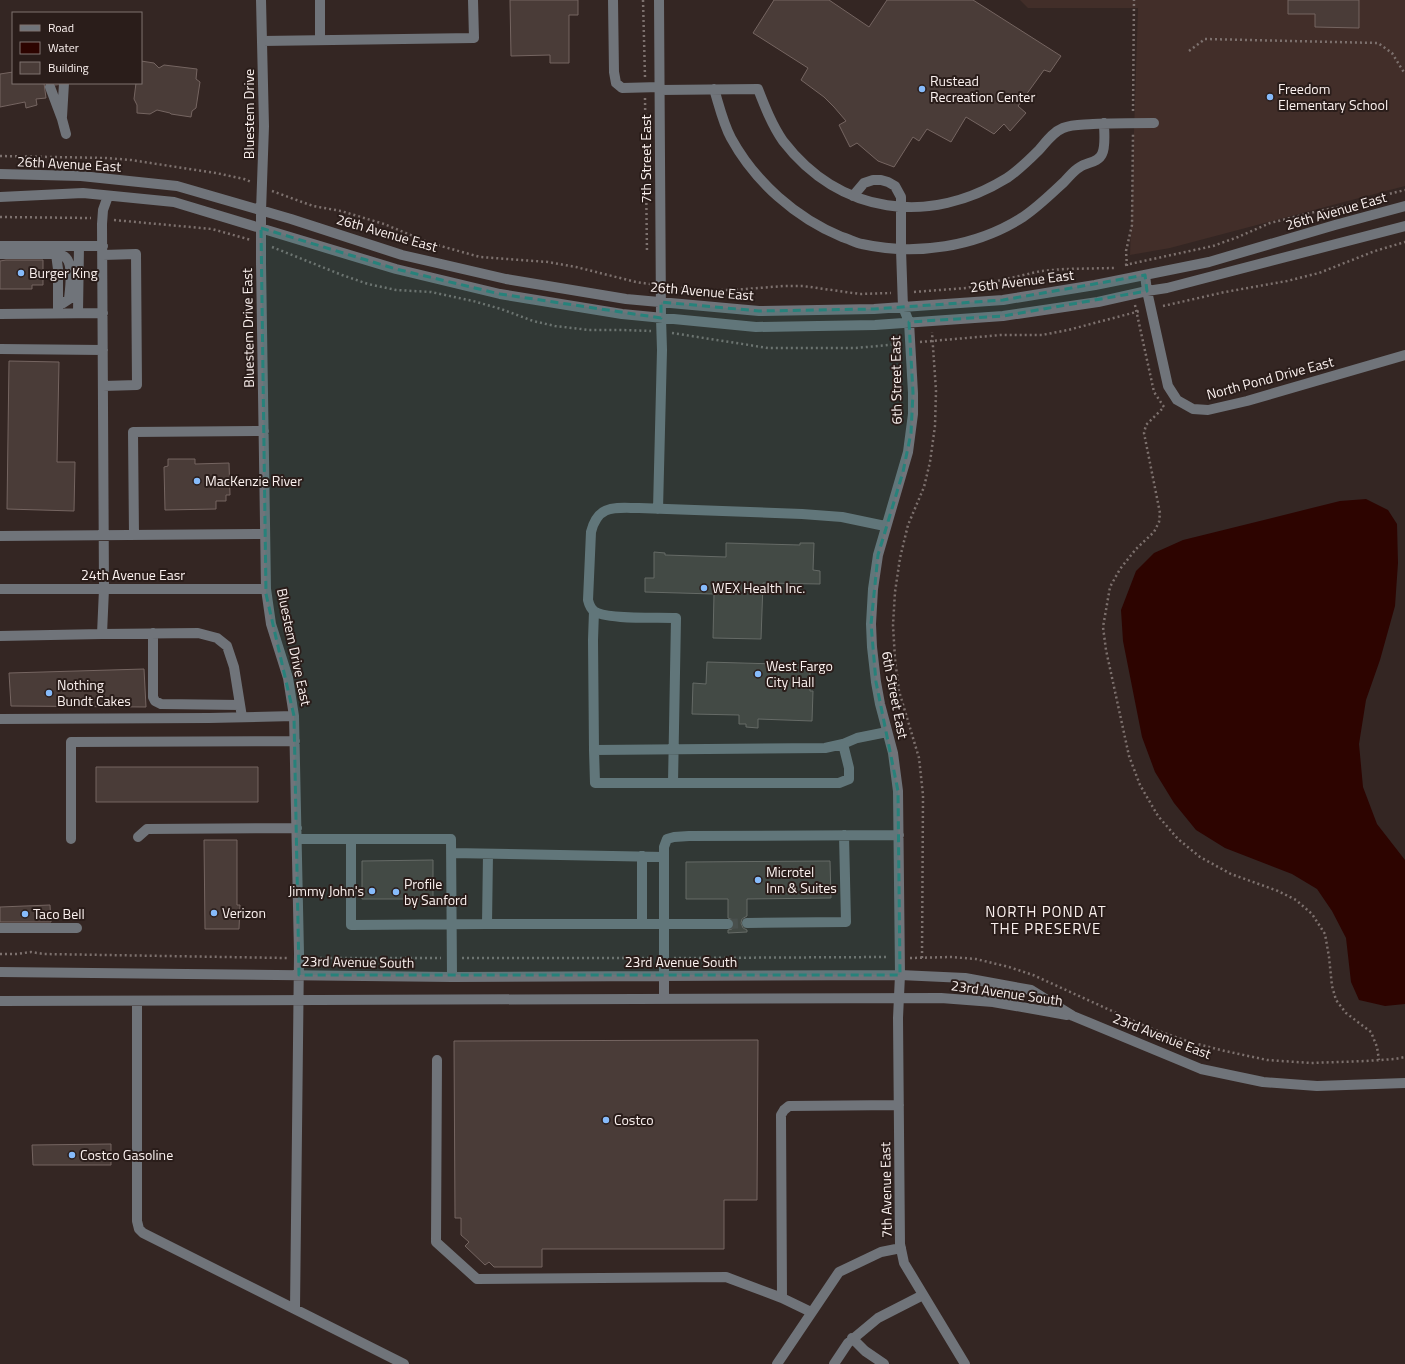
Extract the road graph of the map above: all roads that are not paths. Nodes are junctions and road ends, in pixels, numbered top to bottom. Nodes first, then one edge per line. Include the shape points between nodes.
1 (261, 0) edge
2 (320, 0) edge
3 (473, 0) edge
4 (613, 0) edge
5 (658, 0) edge
6 (320, 39) junction
7 (262, 41) junction
8 (57, 85) edge
9 (660, 88) junction
10 (714, 89) junction
11 (1154, 123) dead end
12 (1104, 124) junction
13 (66, 134) dead end
14 (0, 174) edge
15 (108, 196) junction
16 (853, 196) junction
17 (0, 197) edge
18 (1405, 206) edge
19 (901, 208) junction
20 (261, 210) junction
21 (1405, 226) edge
22 (260, 228) junction
23 (0, 246) edge
24 (79, 246) junction
25 (900, 250) junction
26 (102, 251) junction
27 (0, 254) edge
28 (1146, 275) junction
29 (1148, 291) junction
30 (661, 302) junction
31 (903, 307) junction
32 (58, 308) junction
33 (78, 313) junction
34 (103, 313) junction
35 (0, 314) edge
36 (661, 318) junction
37 (909, 322) junction
38 (0, 350) edge
39 (103, 350) junction
40 (1405, 355) edge
41 (103, 386) junction
42 (264, 431) junction
43 (658, 508) junction
44 (886, 526) junction
45 (265, 534) junction
46 (103, 535) junction
47 (134, 535) junction
48 (0, 536) edge
49 (0, 589) edge
50 (104, 589) junction
51 (266, 589) junction
52 (594, 611) junction
53 (153, 633) junction
54 (102, 634) junction
55 (0, 636) edge
56 (240, 705) junction
57 (294, 716) junction
58 (242, 717) junction
59 (0, 719) edge
60 (888, 732) junction
61 (295, 741) junction
62 (843, 744) junction
63 (594, 750) junction
64 (674, 750) junction
65 (673, 783) junction
66 (297, 828) junction
67 (844, 835) junction
68 (899, 835) junction
69 (138, 837) dead end
70 (71, 839) dead end
71 (297, 839) junction
72 (351, 839) junction
73 (451, 853) junction
74 (488, 854) junction
75 (642, 856) junction
76 (664, 857) junction
77 (487, 924) junction
78 (642, 924) junction
79 (664, 924) junction
80 (728, 924) tunnel mouth
81 (747, 924) tunnel mouth
82 (451, 925) junction
83 (0, 928) edge
84 (77, 928) dead end
85 (0, 972) edge
86 (299, 975) junction
87 (900, 975) junction
88 (664, 976) junction
89 (452, 977) junction
90 (898, 998) junction
91 (664, 999) junction
92 (299, 1000) junction
93 (0, 1001) edge
94 (137, 1001) junction
95 (1073, 1016) junction
96 (437, 1060) dead end
97 (1405, 1077) edge
98 (1405, 1083) edge
99 (1385, 1084) junction
100 (899, 1105) junction
101 (901, 1248) junction
102 (923, 1295) junction
103 (782, 1298) junction
104 (295, 1309) junction
105 (812, 1312) junction
106 (852, 1338) junction
107 (404, 1364) edge
108 (777, 1364) edge
109 (834, 1364) edge
110 (884, 1364) edge
111 (965, 1364) edge

1 - 7 street, Bluestem Drive
2 - 6 street
3 - 6 street via 474,38
4 - 9 street via 616,83 622,88
5 - 9 street, 7th Street East
6 - 7 street
7 - 20 street, Bluestem Drive via 264,126
8 - 13 street
9 - 10 street
9 - 30 street, 7th Street East
10 - 16 street via 758,89 774,126 798,157 816,174
10 - 25 street via 720,110 735,143 755,173 778,197 828,231 861,244
11 - 12 street
12 - 19 street via 1069,126 1055,132 1020,169 973,194 934,205
12 - 25 street via 1104,148 1098,159 1078,168 1046,199 1022,217 975,239 927,249
14 - 20 street, 26th Avenue East via 81,176 177,186
15 - 17 street, 26th Avenue East via 82,193
15 - 22 street, 26th Avenue East via 174,202
15 - 26 street via 102,219
16 - 19 street
16 - 19 street, 6th Street East via 864,183 873,180 888,182 899,191
18 - 28 street, 26th Avenue East via 1209,262
19 - 25 street, 6th Street East
20 - 22 street, Bluestem Drive
20 - 30 street, 26th Avenue East via 402,255 506,279 626,299
21 - 29 street, 26th Avenue East via 1214,277
22 - 36 street, 26th Avenue East via 396,269 500,294
22 - 42 street, Bluestem Drive East
23 - 24 street
24 - 26 street
24 - 33 street
25 - 31 street, 6th Street East
26 - 34 street
26 - 41 street via 136,254 137,385
27 - 32 street via 65,256 69,261 71,273 70,298
28 - 29 street, North Pond Drive East
28 - 31 street, 26th Avenue East via 1003,300
29 - 37 street, 26th Avenue East via 1098,302 1003,316
29 - 40 street, North Pond Drive East via 1168,386 1177,400 1193,409 1208,410 1247,401
30 - 31 street, 26th Avenue East via 759,310
30 - 36 street, 7th Street East
31 - 37 street, 6th Street East
32 - 33 street
32 - 35 street
33 - 34 street
34 - 39 street
36 - 37 street, 26th Avenue East via 756,327
36 - 43 street, 7th Street East
37 - 44 street, 6th Street East via 913,394 911,433 903,472
38 - 39 street
39 - 41 street
41 - 46 street
42 - 45 street, Bluestem Drive East
42 - 47 street via 133,432
43 - 44 street via 842,516
43 - 52 street via 607,509 596,517 591,532 588,600
44 - 60 street, 6th Street East via 878,555 871,624 876,682
45 - 47 street
45 - 51 street, Bluestem Drive East
46 - 47 street
46 - 48 street
46 - 50 street
49 - 50 street, 24th Avenue Easr
50 - 51 street, 24th Avenue Easr
50 - 54 street
51 - 57 street, Bluestem Drive East via 271,624 288,678
52 - 63 street
52 - 64 street via 605,616 676,618
53 - 54 street
53 - 56 street via 198,634 217,638 227,646 234,667
53 - 56 street via 155,701 161,704
54 - 55 street
56 - 58 street
57 - 58 street
57 - 61 street, Bluestem Drive East
58 - 59 street
60 - 62 street via 857,738
60 - 68 street, 6th Street East via 897,772
61 - 66 street, Bluestem Drive East
61 - 70 street via 71,742
62 - 64 street via 800,749
62 - 65 street via 849,779 839,783
63 - 64 street
63 - 65 street via 595,783
64 - 65 street
66 - 69 street via 147,829
66 - 71 street, Bluestem Drive East
67 - 68 street
67 - 76 street via 674,837 667,839
67 - 81 street via 846,922
68 - 87 street, 6th Street East
71 - 72 street
71 - 86 street, Bluestem Drive East
72 - 73 street via 451,839
72 - 82 street via 351,926
73 - 74 street
73 - 82 street
74 - 75 street
74 - 77 street
75 - 76 street
75 - 78 street
76 - 79 street
77 - 78 street
77 - 82 street
78 - 79 street
79 - 80 street
79 - 88 street
82 - 89 street
83 - 84 street
85 - 86 street, 23rd Avenue South
86 - 89 street, 23rd Avenue South
86 - 92 street, Bluestem Drive East
87 - 88 street, 23rd Avenue South
87 - 90 street, 6th Street East
87 - 95 street, 23rd Avenue South via 965,978 1031,990
88 - 89 street, 23rd Avenue South
88 - 91 street
90 - 91 street, 23rd Avenue South
90 - 95 street, 23rd Avenue South via 993,1002
90 - 100 street, 7th Avenue East
91 - 92 street, 23rd Avenue South
92 - 94 street, 23rd Avenue South
92 - 104 street, Bluestem Drive East
93 - 94 street, 23rd Avenue South
94 - 104 street via 138,1229
95 - 99 street, 23rd Avenue East via 1201,1069 1263,1082 1317,1086
96 - 103 street via 436,1242 477,1279 726,1277
97 - 99 street, 23rd Avenue East
98 - 99 street, 23rd Avenue East
100 - 101 street, 7th Avenue East
100 - 103 street via 789,1106 784,1110
101 - 102 street, 7th Avenue East via 904,1263
101 - 105 street via 881,1252 839,1272
102 - 106 street via 878,1318
102 - 111 street, 7th Avenue East
103 - 105 street
104 - 107 street
105 - 108 street
106 - 109 street
106 - 110 street

